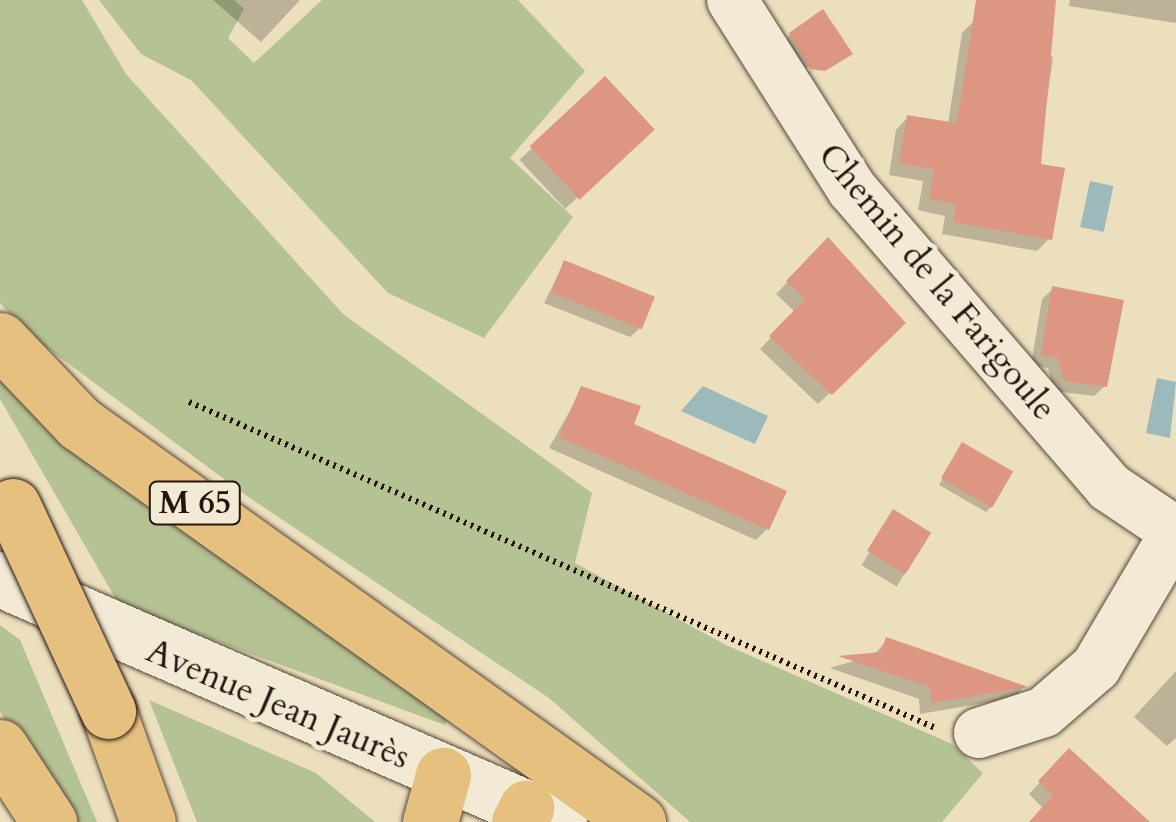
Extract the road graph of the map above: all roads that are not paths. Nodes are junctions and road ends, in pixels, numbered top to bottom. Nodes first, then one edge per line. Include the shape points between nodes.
1 (732, 0) edge
2 (0, 340) edge
3 (7, 494) edge
4 (1172, 552) edge
5 (0, 579) edge
6 (979, 733) road end
7 (0, 747) edge
8 (436, 798) edge
9 (535, 817) edge
10 (49, 822) edge
11 (148, 822) edge
12 (638, 822) edge

1 - 4 street, Chemin de la Farigoule via 852,189
2 - 12 main road, M 65 via 80,423
3 - 11 main road, bridge via 108,711
4 - 6 street via 1070,693
5 - 8 main road, Avenue Jean Jaurès
7 - 10 main road
8 - 9 main road, Avenue Jean Jaurès

